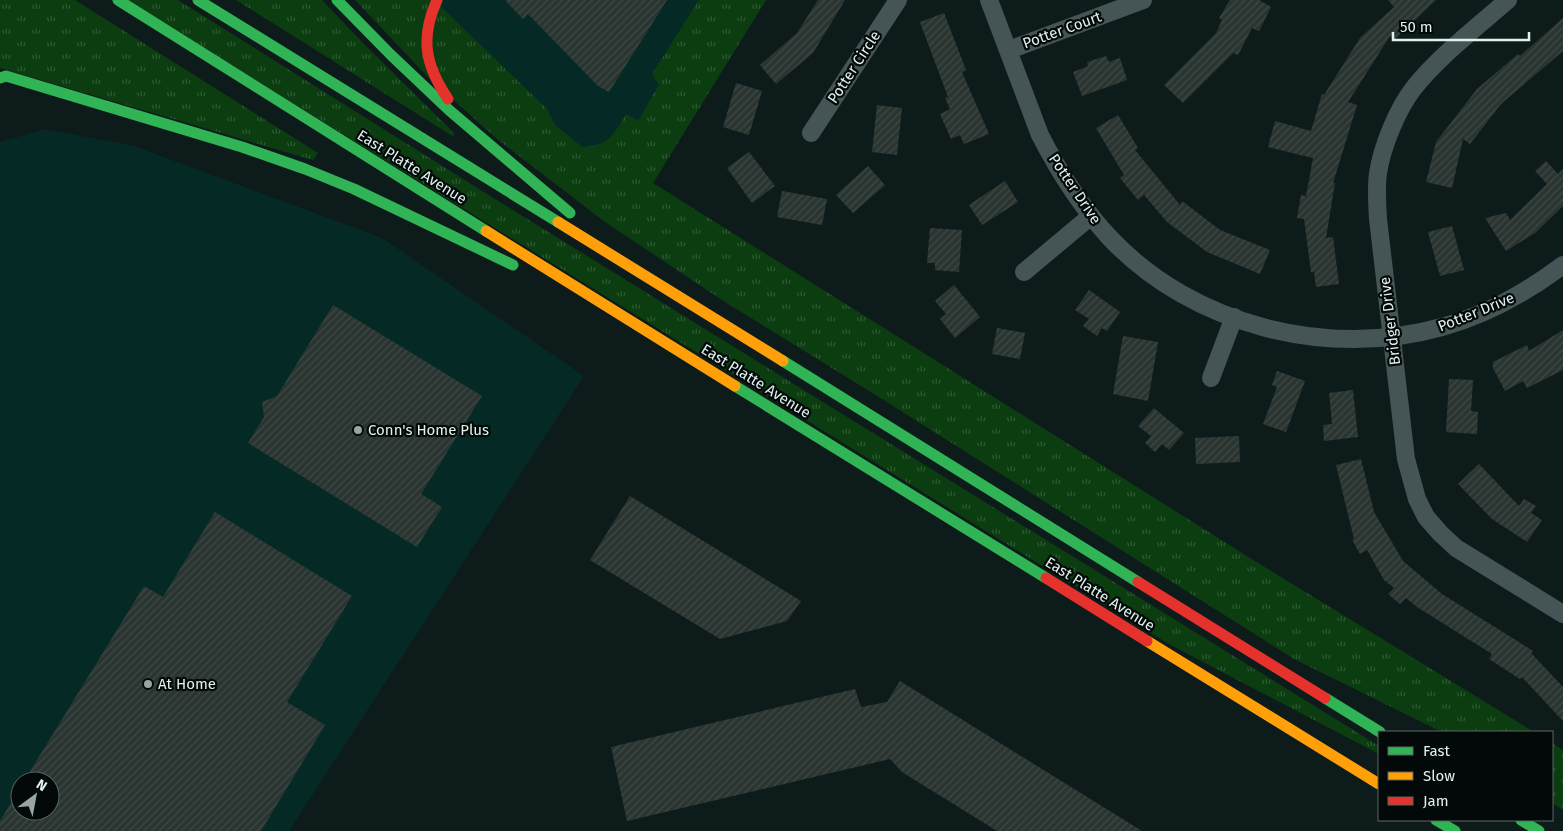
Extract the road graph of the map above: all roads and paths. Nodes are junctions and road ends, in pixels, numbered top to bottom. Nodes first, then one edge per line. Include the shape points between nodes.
1 (118, 0) edge
2 (198, 0) edge
3 (337, 0) edge
4 (436, 0) edge
5 (898, 0) edge
6 (989, 0) edge
7 (1143, 0) edge
8 (1508, 0) edge
9 (1009, 50) junction
10 (2, 76) edge
11 (466, 124) junction
12 (811, 133) dead end
13 (1091, 216) junction
14 (1563, 265) edge
15 (523, 270) dead end
16 (1024, 272) dead end
17 (540, 279) dead end
18 (651, 279) junction
19 (599, 302) junction
20 (1234, 317) junction
21 (1391, 336) junction
22 (1211, 378) dead end
23 (1563, 614) edge
24 (1378, 731) edge
25 (1378, 783) edge
26 (1438, 821) edge
27 (1523, 821) edge
28 (1455, 831) edge
29 (1539, 831) edge

1 - 19 highway, East Platte Avenue
2 - 18 highway, East Platte Avenue
3 - 11 highway
4 - 11 highway via 427,27 426,54 442,92
5 - 12 street, Potter Circle
6 - 9 street, Potter Drive
7 - 9 street, Potter Court
8 - 21 street, Bridger Drive via 1413,89 1402,106 1384,150 1377,194
9 - 13 street, Potter Drive via 1045,144
10 - 15 highway via 242,147 306,170 354,189
11 - 18 highway
13 - 16 street
13 - 20 street, Potter Drive via 1135,261 1161,280 1183,295
14 - 21 street, Potter Drive via 1494,308 1443,327
17 - 19 highway
18 - 24 highway, East Platte Avenue
19 - 25 highway, East Platte Avenue
20 - 21 street, Potter Drive via 1308,337 1360,339
20 - 22 street
21 - 23 street, Bridger Drive via 1406,459 1417,499 1426,517 1456,548
26 - 28 highway
27 - 29 highway

